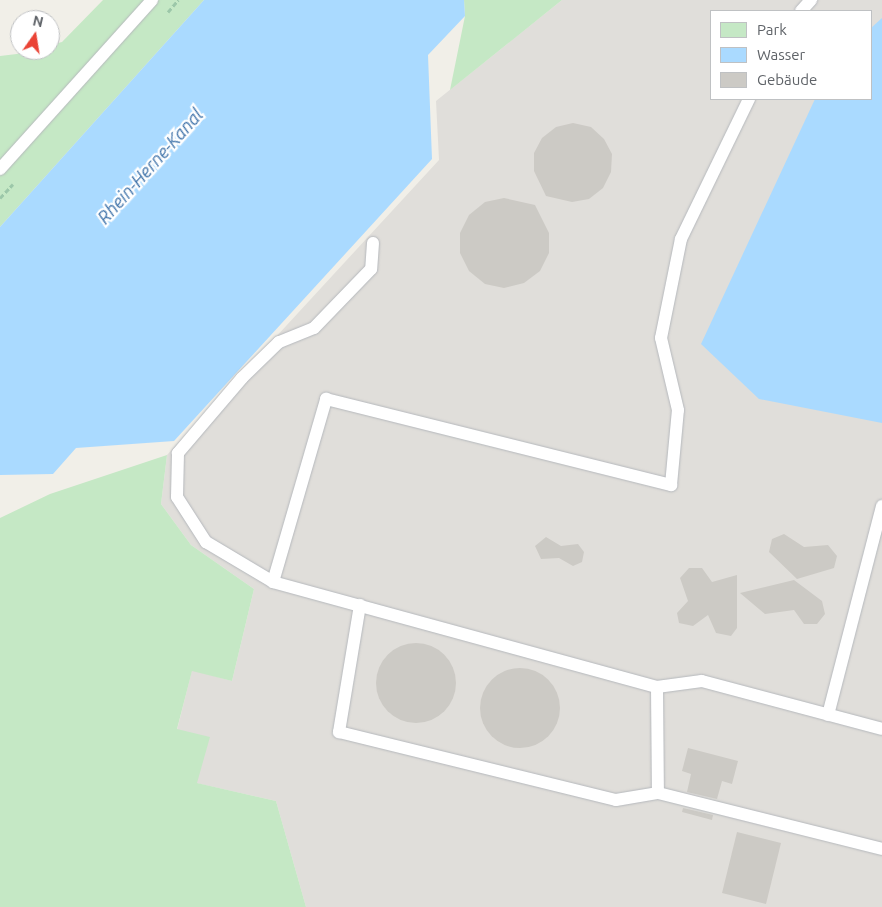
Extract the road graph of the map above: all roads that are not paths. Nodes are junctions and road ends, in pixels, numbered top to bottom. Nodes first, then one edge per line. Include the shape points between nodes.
1 (152, 0) edge
2 (750, 100) edge
3 (0, 169) edge
4 (373, 243) dead end
5 (882, 506) edge
6 (273, 582) junction
7 (360, 605) junction
8 (657, 687) junction
9 (828, 715) junction
10 (882, 730) edge
11 (658, 793) junction
12 (882, 849) edge

1 - 3 lane
2 - 6 lane via 679,248 661,338 678,410 671,485 326,399
4 - 6 lane via 371,269 314,328 279,342 242,378 178,453 177,497 206,542
5 - 9 lane
6 - 7 lane
7 - 8 lane
7 - 11 lane via 339,732 616,800
8 - 9 lane via 702,681
8 - 11 lane
9 - 10 lane
11 - 12 lane

